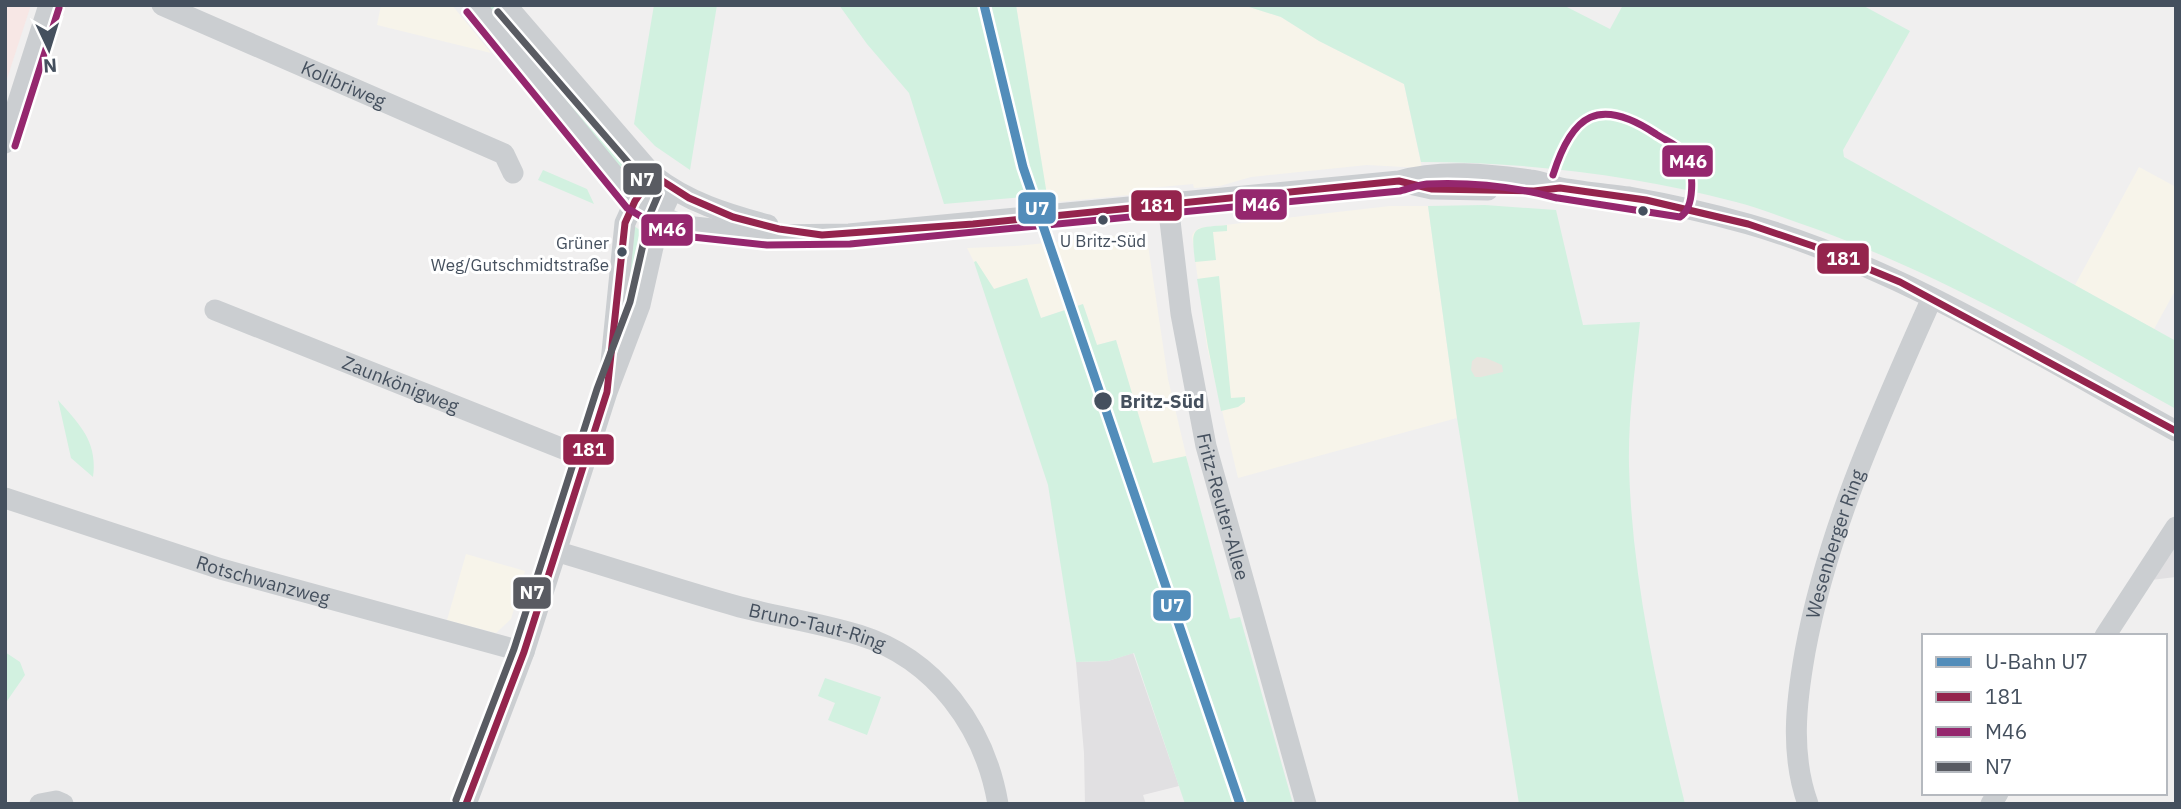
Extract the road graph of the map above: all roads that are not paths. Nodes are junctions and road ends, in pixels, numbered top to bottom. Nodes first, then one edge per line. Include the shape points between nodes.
1 (49, 5) edge
2 (162, 5) edge
3 (475, 5) edge
4 (506, 5) edge
5 (5, 143) edge
6 (513, 173) dead end
7 (653, 175) junction
8 (672, 190) junction
9 (635, 201) junction
10 (1168, 204) junction
11 (660, 216) junction
12 (803, 234) junction
13 (1933, 298) junction
14 (215, 310) dead end
15 (607, 392) junction
16 (2176, 431) edge
17 (586, 456) junction
18 (5, 498) edge
19 (2176, 527) edge
20 (555, 551) junction
21 (2106, 634) edge
22 (524, 652) junction
23 (40, 804) edge
24 (63, 804) edge
25 (466, 804) edge
26 (998, 804) edge
27 (1306, 804) edge
28 (1808, 804) edge

1 - 5 street
2 - 6 street, Kolibriweg via 504,154
3 - 9 street
4 - 7 street
7 - 8 street
7 - 9 street
8 - 11 street
8 - 12 street via 733,216
9 - 11 street
9 - 15 street via 625,223
10 - 12 street via 849,234
10 - 13 street via 1399,181 1422,174 1532,180 1748,224 1868,268
10 - 27 street, Fritz-Reuter-Allee via 1181,314 1206,446
11 - 12 street via 685,226 768,236
11 - 15 street via 640,305
13 - 16 street
13 - 28 street, Wesenberger Ring via 1855,475 1815,606 1796,726 1798,768
14 - 17 street, Zaunkönigweg
15 - 17 street
17 - 20 street
18 - 22 street, Rotschwanzweg via 220,569
19 - 21 street
20 - 22 street
20 - 26 street, Bruno-Taut-Ring via 888,647 925,672 963,713 987,760
22 - 25 street
23 - 24 street

